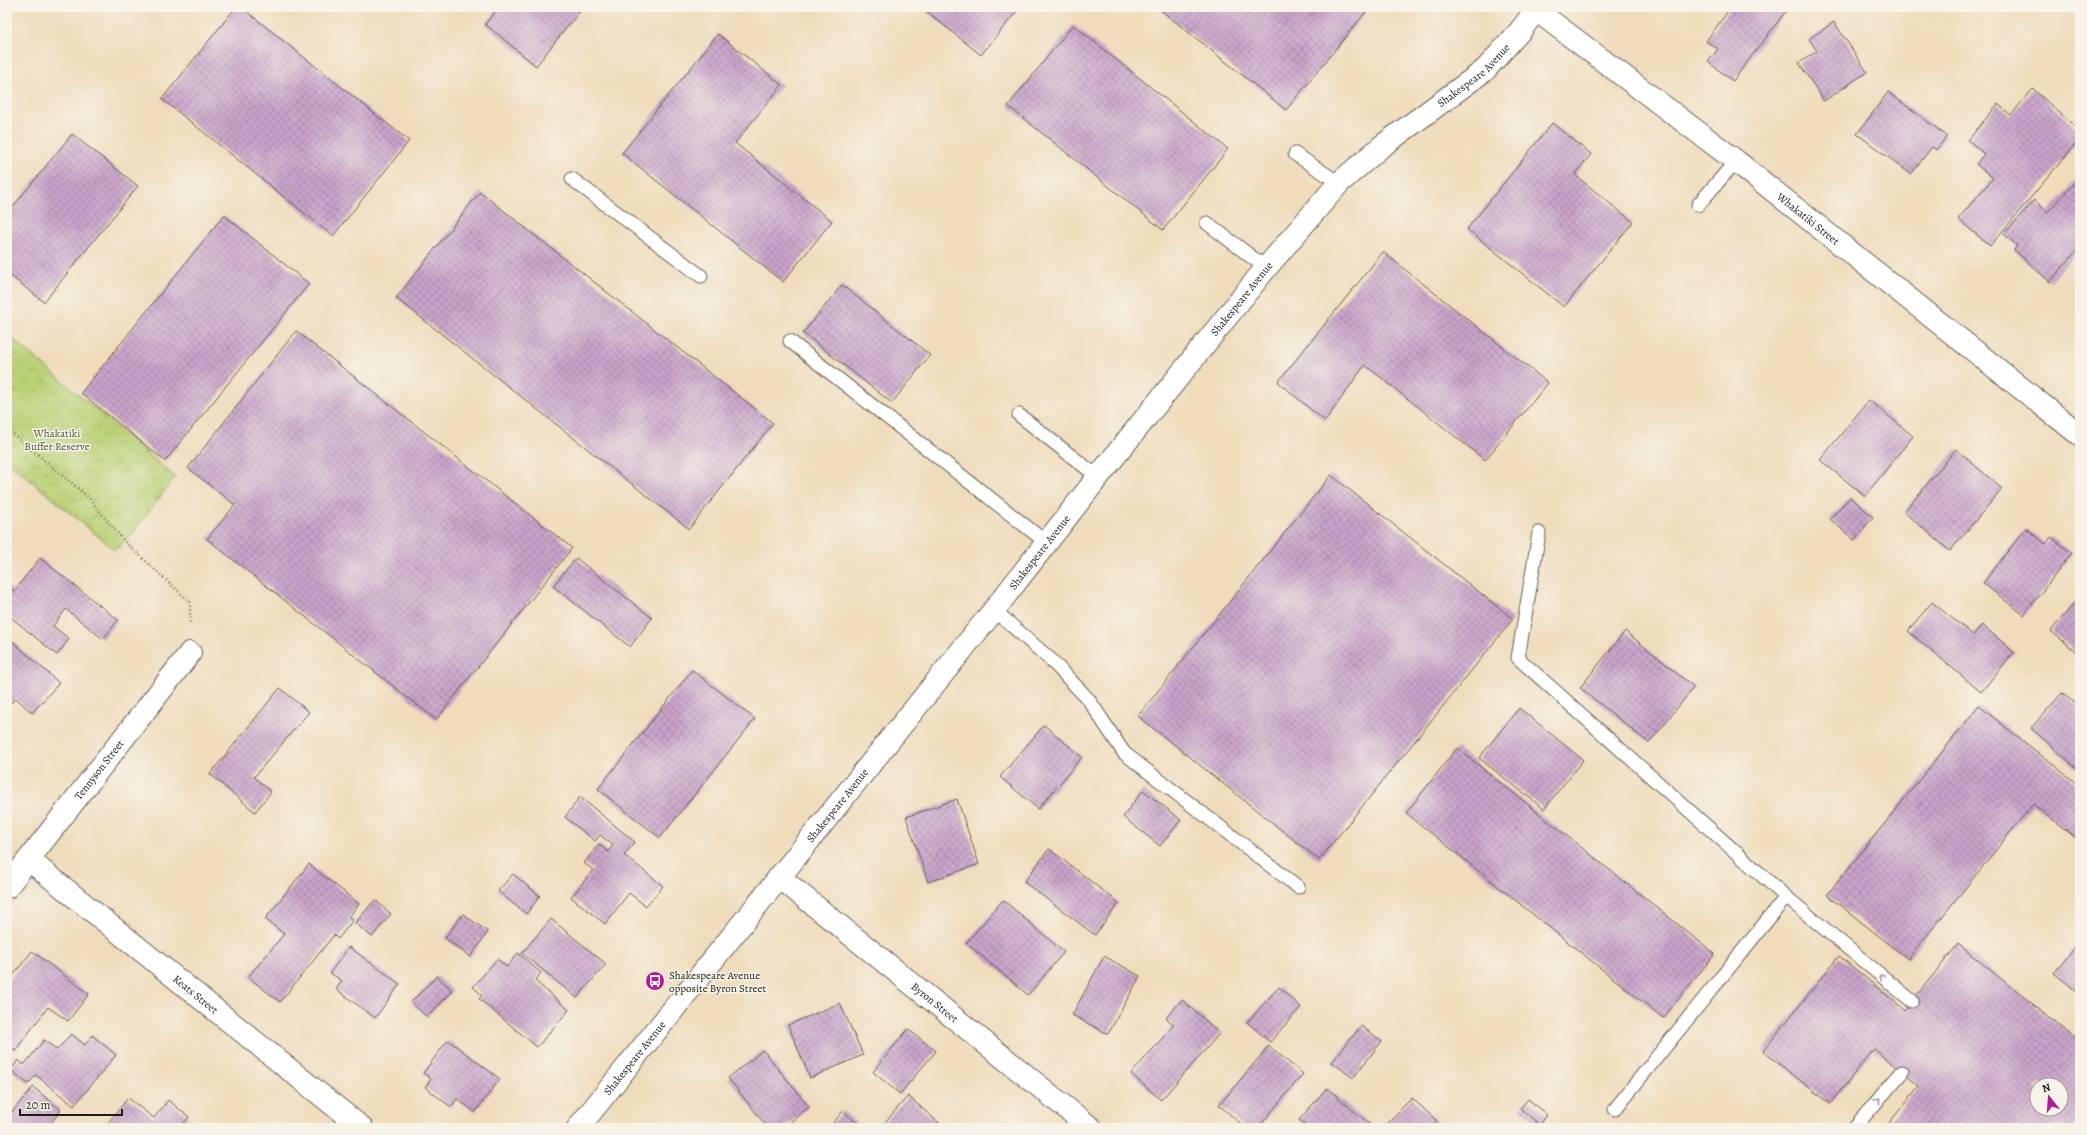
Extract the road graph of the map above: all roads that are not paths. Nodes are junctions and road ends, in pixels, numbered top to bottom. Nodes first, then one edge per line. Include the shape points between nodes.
1 (1534, 9) edge
2 (1295, 154) dead end
3 (1736, 161) junction
4 (572, 179) dead end
5 (1339, 183) junction
6 (1698, 205) dead end
7 (1207, 223) dead end
8 (1266, 268) junction
9 (701, 276) dead end
10 (790, 341) dead end
11 (1019, 415) dead end
12 (2080, 436) edge
13 (1098, 477) junction
14 (1539, 533) dead end
15 (1046, 543) junction
16 (994, 610) junction
17 (190, 652) road end
18 (29, 860) junction
19 (779, 877) junction
20 (7, 887) edge
21 (1298, 887) dead end
22 (1786, 897) junction
23 (1912, 1002) dead end
24 (1902, 1072) dead end
25 (1615, 1109) dead end
26 (362, 1128) edge
27 (578, 1128) edge
28 (1091, 1128) edge
29 (1854, 1128) edge

1 - 3 street, Whakatiki Street
1 - 5 street, Shakespeare Avenue via 1520,31 1485,70 1382,146
2 - 5 lane
3 - 6 lane
3 - 12 street, Whakatiki Street
4 - 9 lane
5 - 8 street, Shakespeare Avenue
7 - 8 lane
8 - 13 street, Shakespeare Avenue
10 - 15 lane
11 - 13 lane
13 - 15 street, Shakespeare Avenue
14 - 22 lane via 1518,658
15 - 16 street, Shakespeare Avenue
16 - 19 street, Shakespeare Avenue
16 - 21 lane via 1051,660 1089,700 1124,753
17 - 18 street, Tennyson Street
18 - 20 street, Tennyson Street
18 - 26 street, Keats Street
19 - 27 street, Shakespeare Avenue
19 - 28 street, Byron Street
23 -> 22 lane
22 - 25 lane
29 -> 24 lane

